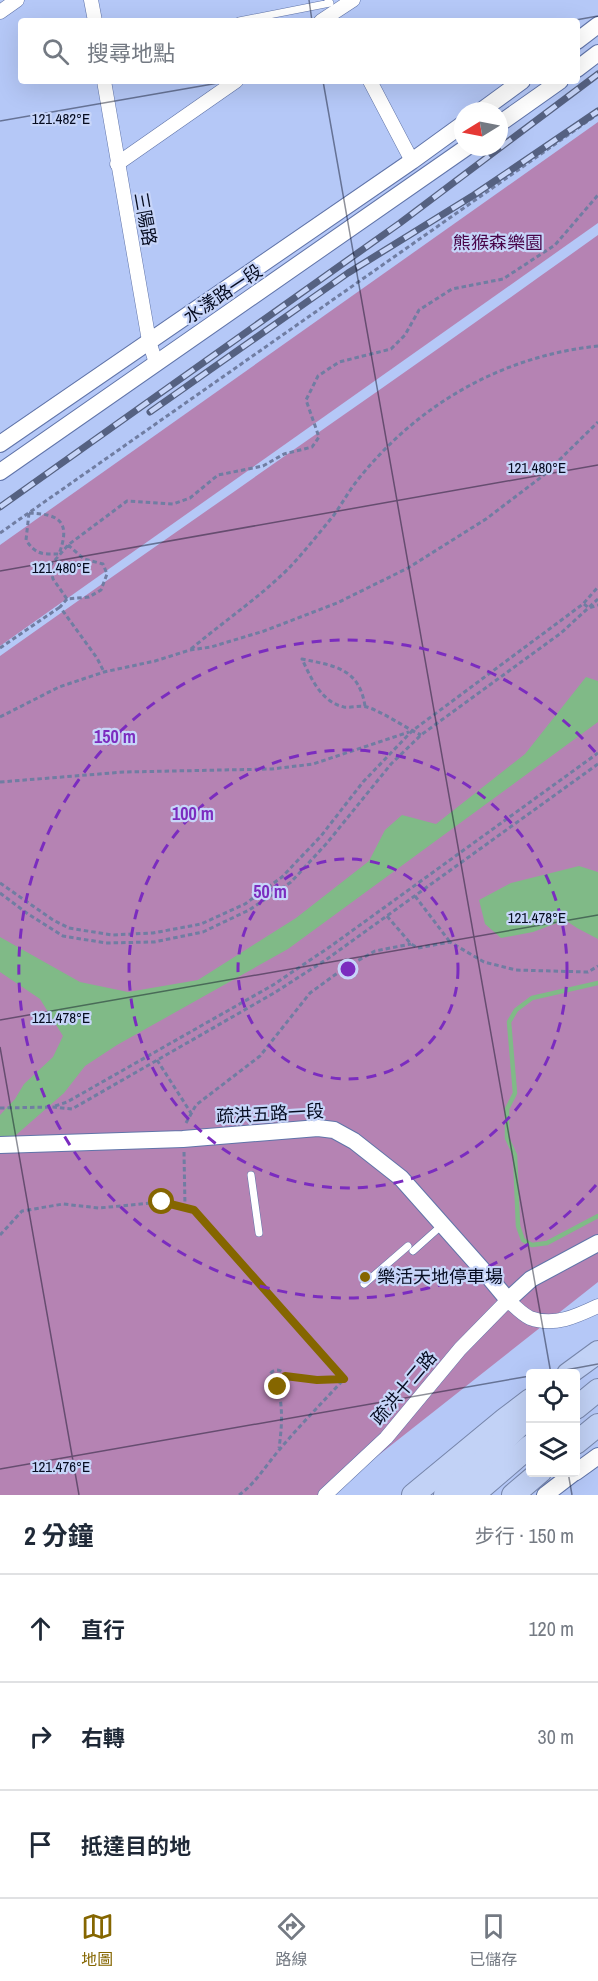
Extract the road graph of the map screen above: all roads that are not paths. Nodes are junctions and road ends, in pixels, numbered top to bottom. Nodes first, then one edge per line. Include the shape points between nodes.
1 (17, 0) edge
2 (91, 0) edge
3 (353, 0) edge
4 (333, 9) edge
5 (0, 12) edge
6 (94, 18) edge
7 (262, 18) edge
8 (598, 25) edge
9 (580, 38) edge
10 (598, 54) edge
11 (580, 67) edge
12 (104, 84) edge
13 (232, 84) edge
14 (372, 84) edge
15 (518, 84) edge
16 (556, 84) edge
17 (493, 102) edge
18 (508, 118) edge
19 (454, 131) edge
20 (454, 156) edge
21 (412, 161) junction
22 (117, 164) junction
23 (149, 341) junction
24 (156, 363) junction
25 (0, 444) edge
26 (0, 472) edge
27 (7, 1145) edge
28 (251, 1175) dead end
29 (443, 1224) junction
30 (259, 1233) dead end
31 (598, 1243) edge
32 (364, 1284) dead end
33 (508, 1300) junction
34 (598, 1306) edge
35 (598, 1352) edge
36 (598, 1368) edge
37 (575, 1369) edge
38 (580, 1382) edge
39 (598, 1390) edge
40 (526, 1404) edge
41 (580, 1405) edge
42 (598, 1418) edge
43 (526, 1419) edge
44 (526, 1423) edge
45 (598, 1425) edge
46 (580, 1433) edge
47 (580, 1440) edge
48 (526, 1450) edge
49 (598, 1456) edge
50 (580, 1469) edge
51 (526, 1475) edge
52 (568, 1477) edge
53 (549, 1490) edge
54 (325, 1495) edge
55 (413, 1495) edge
56 (436, 1495) edge
57 (445, 1495) edge
58 (473, 1495) edge
59 (501, 1495) edge
60 (513, 1495) edge

1 - 5 street
2 - 6 street
3 - 4 street
4 - 7 lane
8 - 9 street
10 - 11 street
12 - 22 street, 三陽路
13 - 22 street
14 - 21 street
15 - 17 street
16 - 18 street
19 - 21 street, 水漾路一段
20 - 24 street, 水漾路一段
21 - 23 street, 水漾路一段
22 - 23 street, 三陽路
23 - 24 street, 三陽路
23 - 25 street, 水漾路一段
24 - 26 street, 水漾路一段
27 - 29 street, 疏洪五路一段 via 334,1130 401,1178
28 - 30 lane
29 - 32 lane
29 - 33 street, 疏洪五路一段
31 - 33 street via 531,1279
33 - 34 street via 528,1317 544,1321 569,1319
33 - 54 street, 疏洪十二路 via 460,1348 386,1438
35 - 37 highway
36 - 38 highway
39 - 41 highway
40 - 55 highway
42 - 46 street
43 - 57 highway
44 - 56 highway
45 - 47 highway
48 - 58 highway
49 - 50 street
51 - 59 street
52 - 53 street
53 - 60 highway

